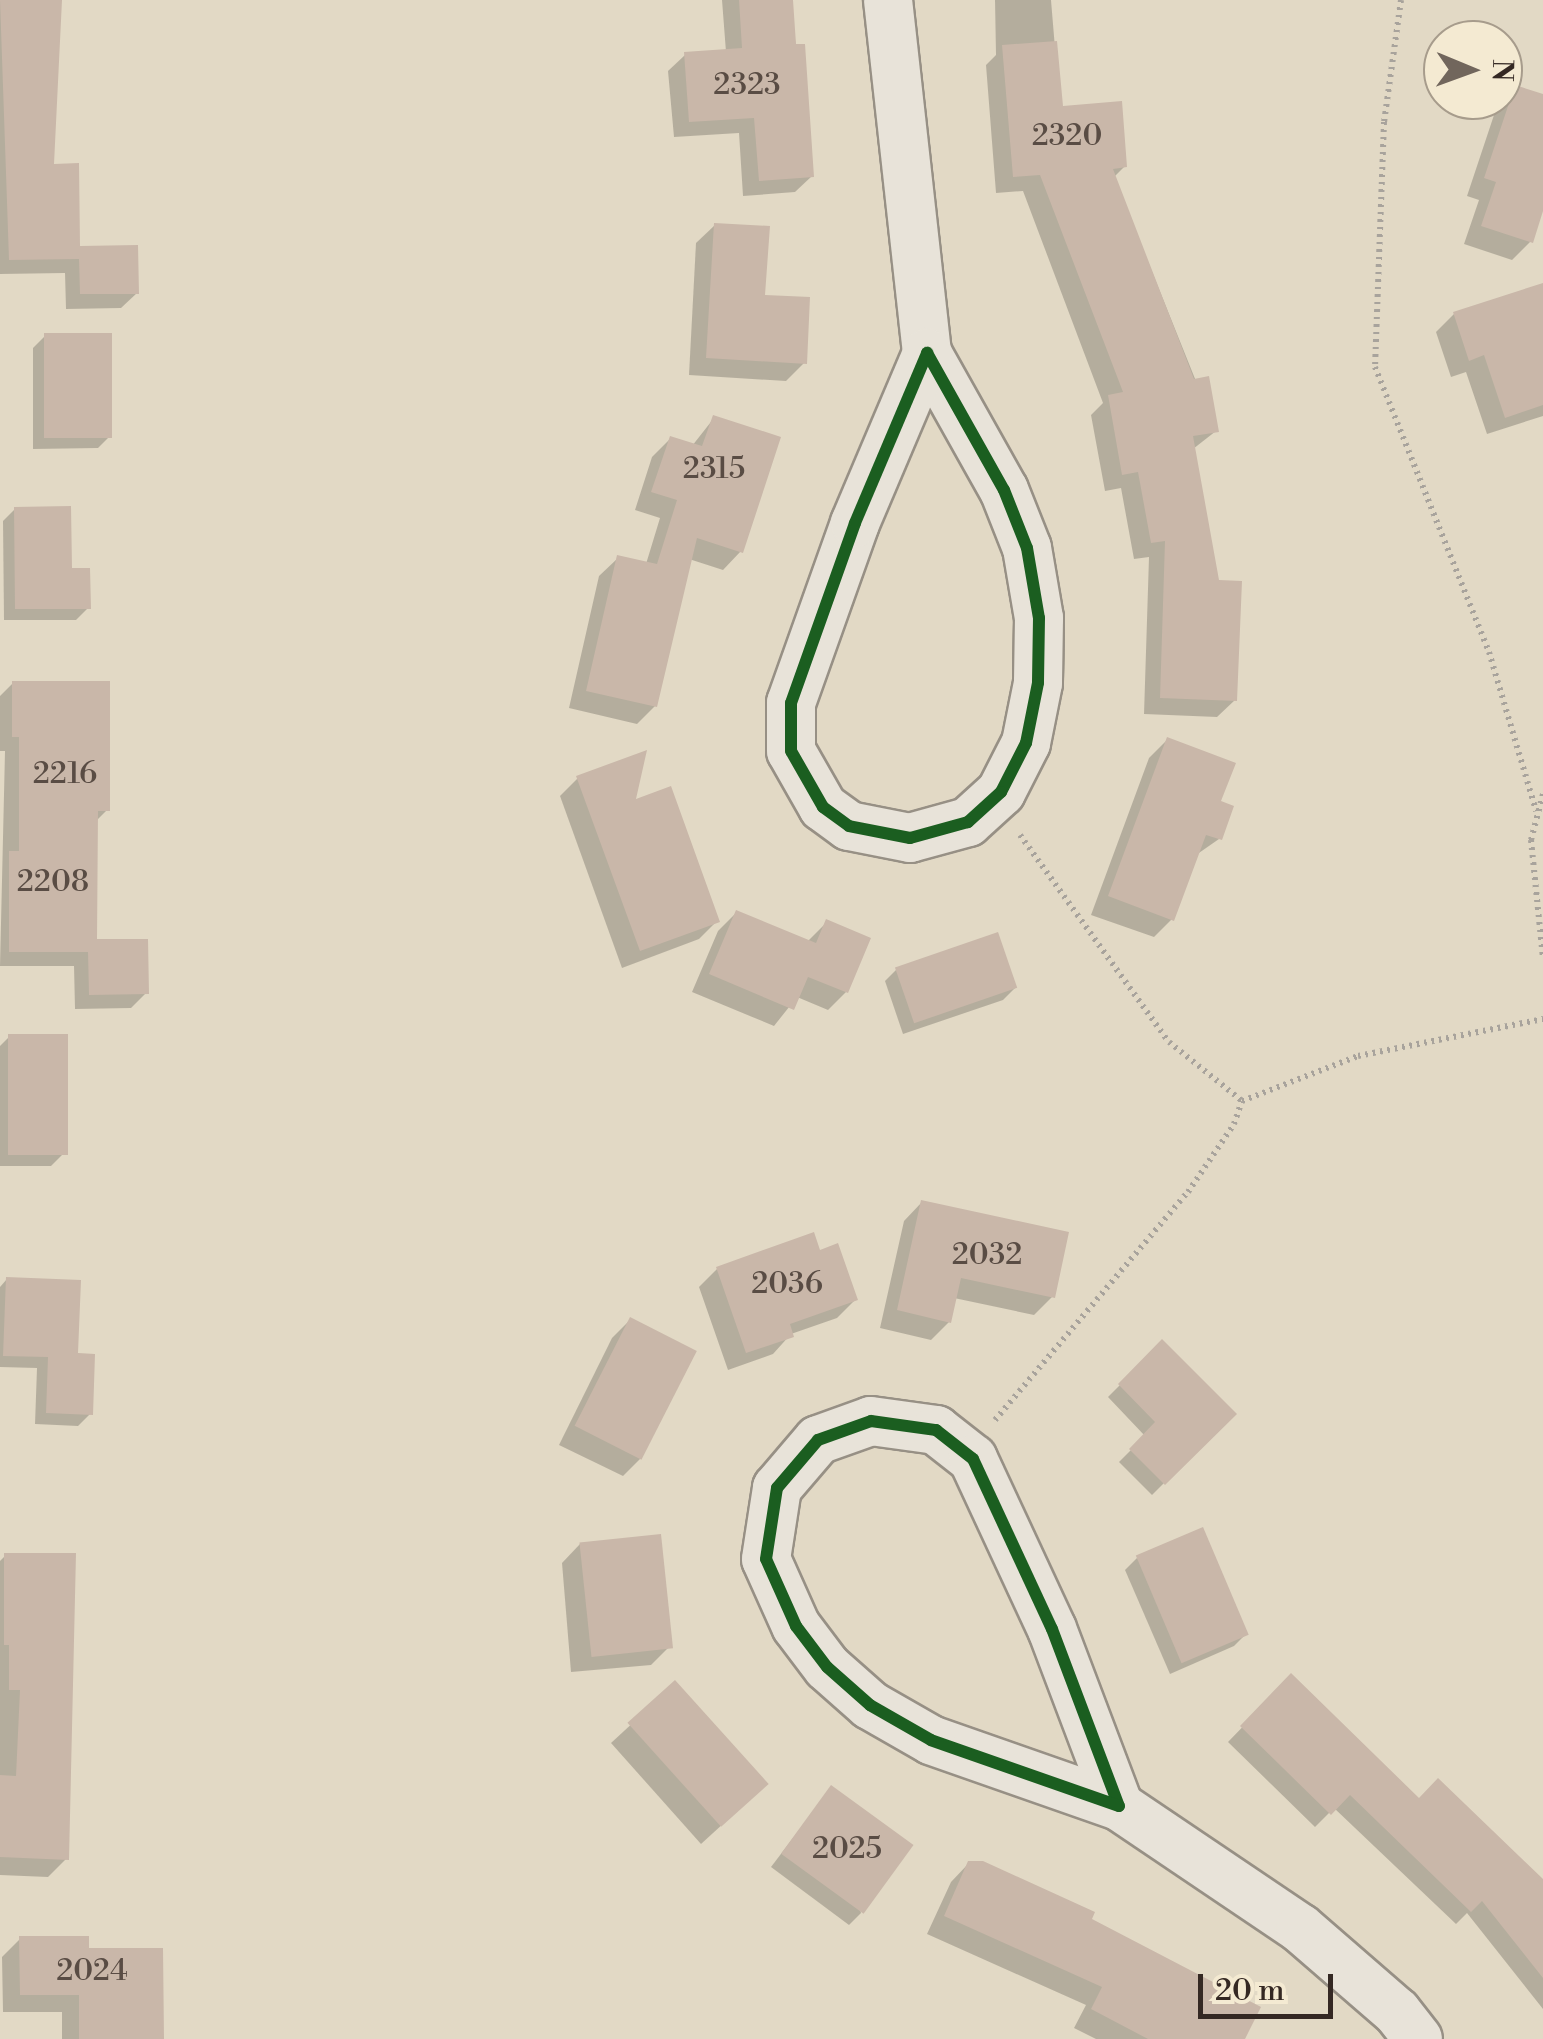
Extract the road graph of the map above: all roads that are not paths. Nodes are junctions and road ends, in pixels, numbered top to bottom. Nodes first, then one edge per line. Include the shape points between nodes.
1 (888, 0) edge
2 (927, 354) junction
3 (1119, 1806) junction
4 (1418, 2039) edge

1 - 2 street
2 - 2 street via 1004,490 1033,572 1038,683 1026,743 994,798 950,831 877,836 823,806 791,751 791,703 854,523
3 - 3 street via 991,1486 967,1454 936,1430 902,1423 871,1421 818,1440 776,1488 766,1560 777,1594 827,1667 870,1705 979,1761
3 - 4 street via 1300,1928 1397,2012

